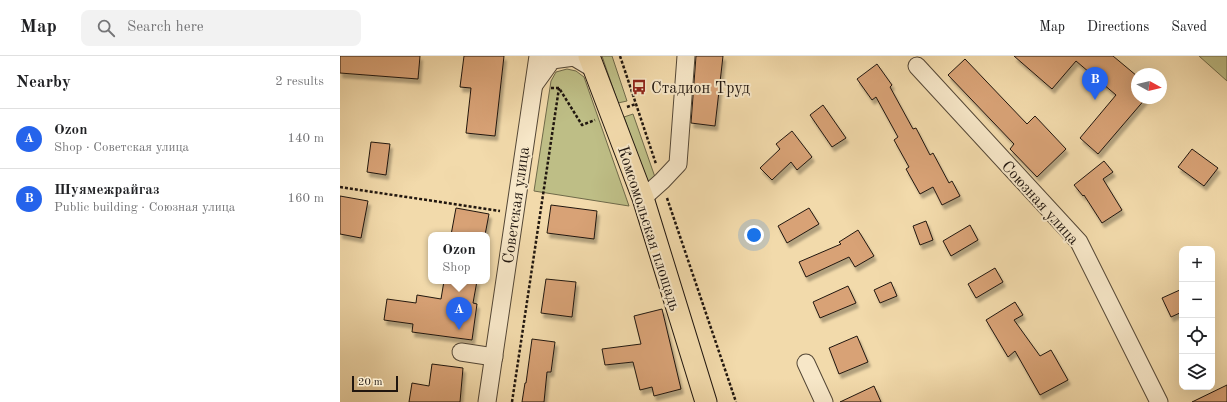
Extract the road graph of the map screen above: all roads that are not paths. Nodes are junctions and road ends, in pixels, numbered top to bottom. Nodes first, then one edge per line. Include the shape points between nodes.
1 (538, 56) edge
2 (686, 56) edge
3 (592, 62) edge
4 (917, 66) dead end
5 (533, 86) junction
6 (643, 198) junction
7 (461, 352) dead end
8 (494, 357) junction
9 (806, 363) dead end
10 (487, 402) edge
11 (706, 402) edge
12 (824, 402) edge
13 (1159, 402) edge

1 - 5 street, Советская улица
2 - 6 street via 678,164
3 - 5 street via 574,57 552,60
3 - 6 main road, Комсомольская площадь
4 - 13 street, Союзная улица via 1079,242
5 - 8 street, Советская улица
6 - 11 main road, Комсомольская площадь
7 - 8 street
8 - 10 street, Советская улица
9 - 12 street

